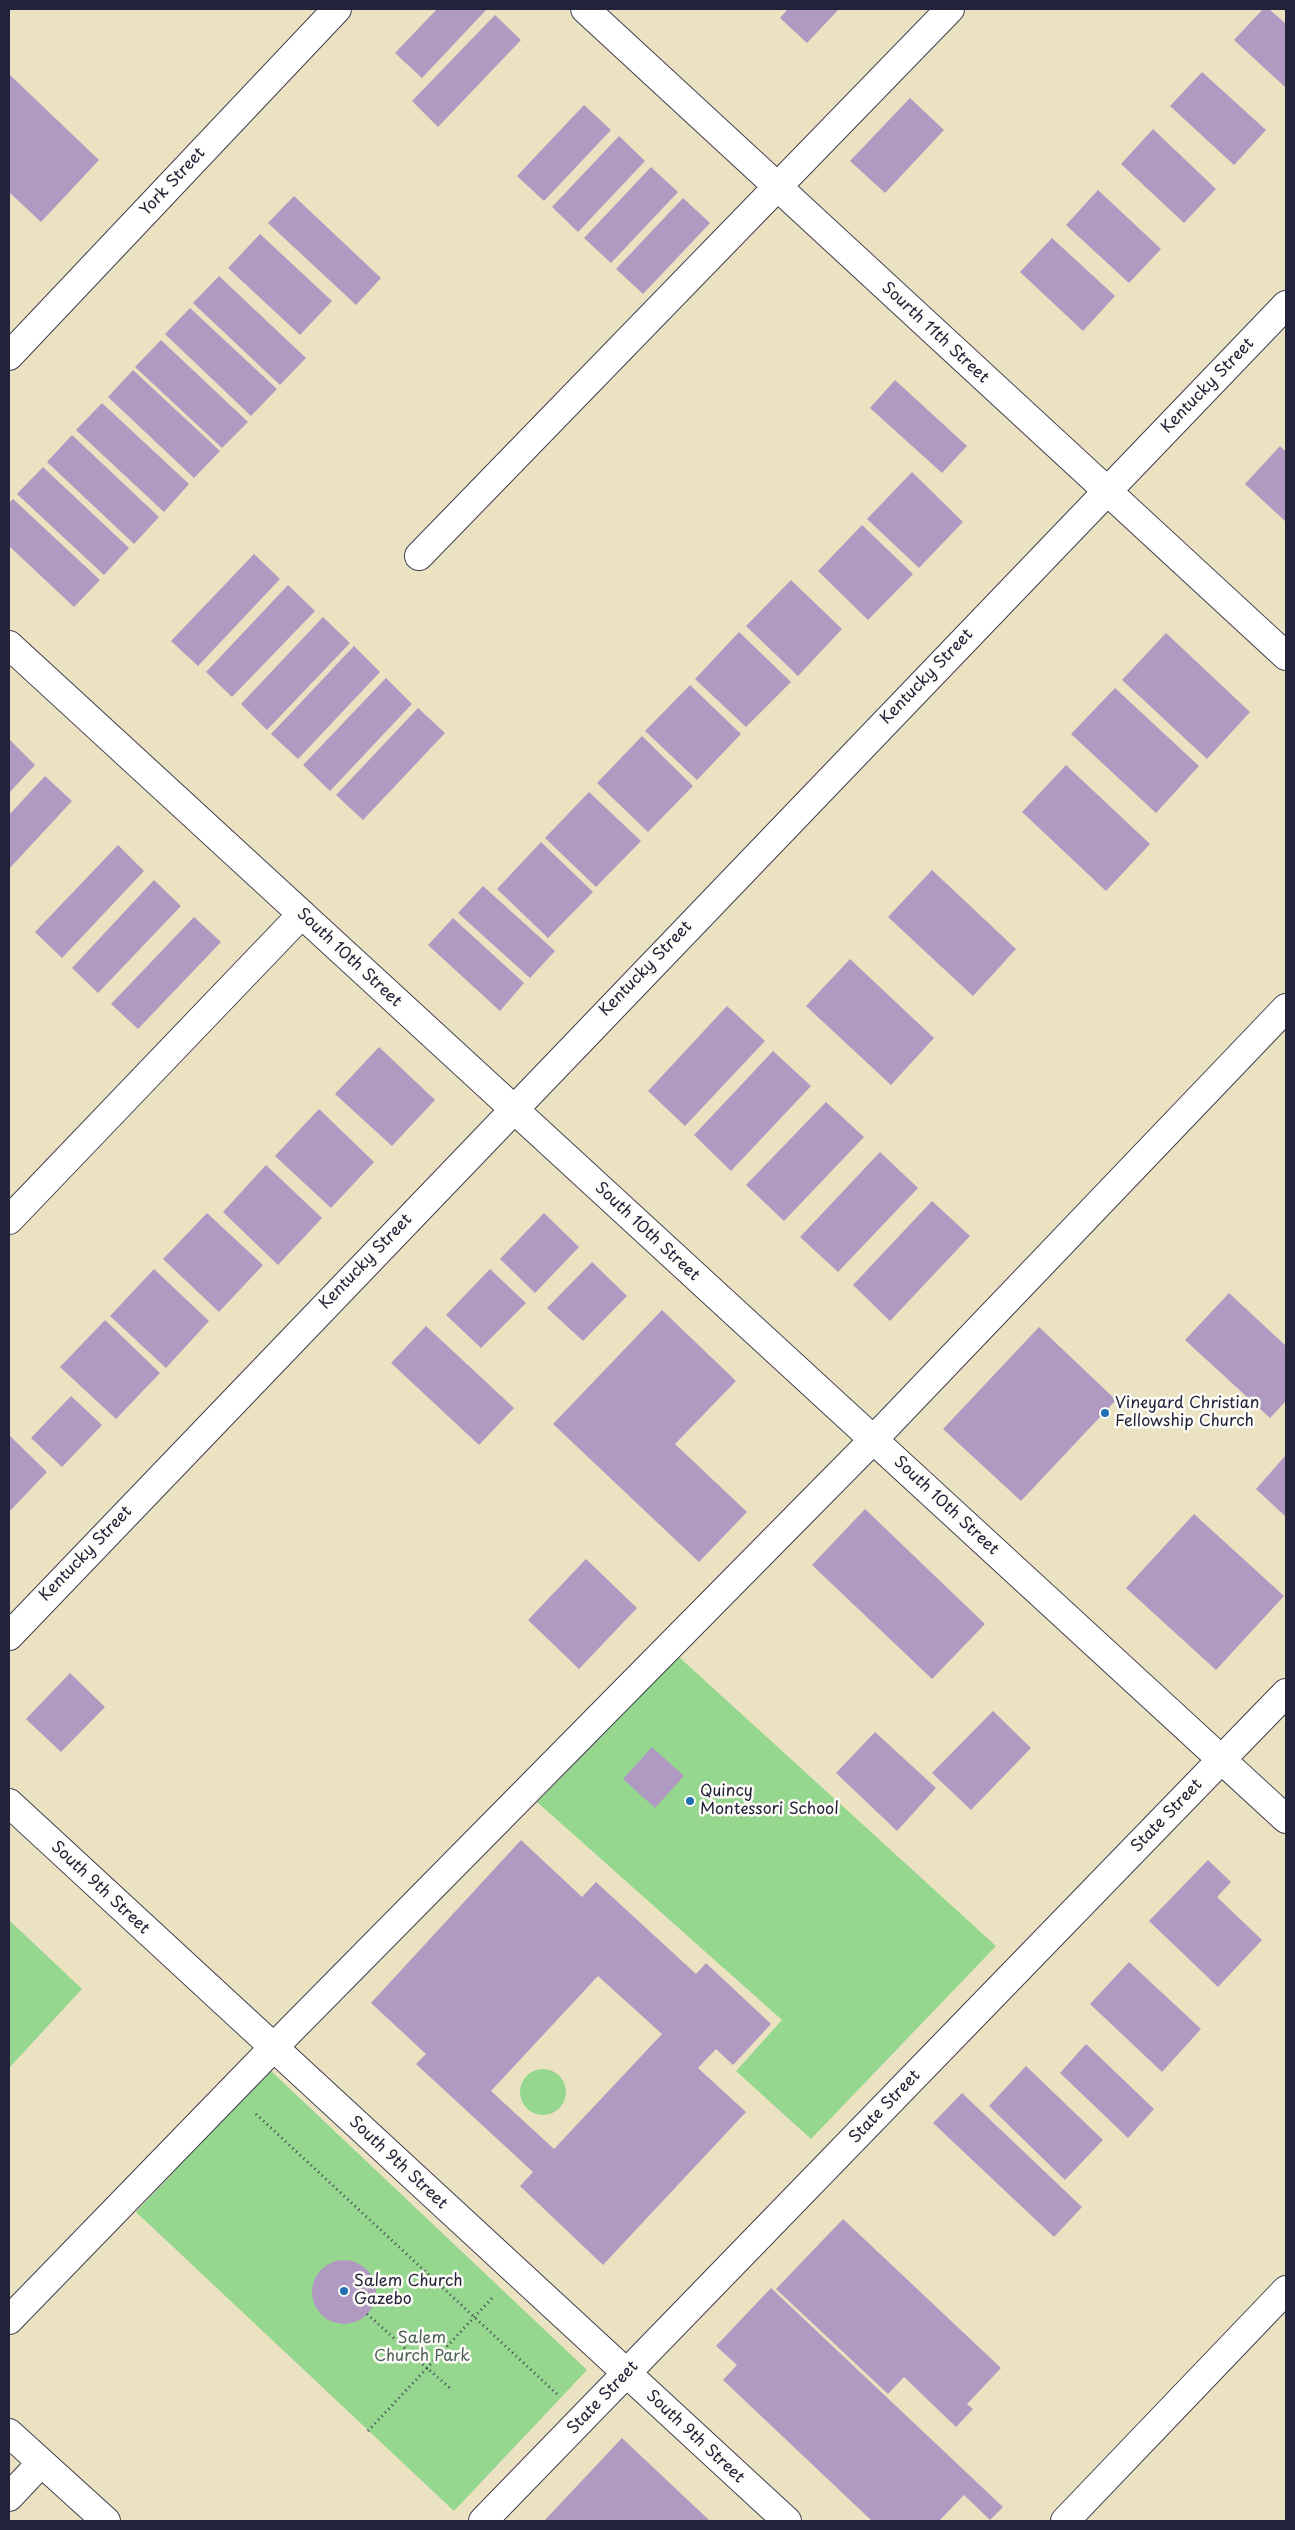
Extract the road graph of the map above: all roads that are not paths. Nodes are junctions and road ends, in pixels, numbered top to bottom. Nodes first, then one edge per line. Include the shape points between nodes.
1 (338, 9) edge
2 (585, 9) edge
3 (950, 9) edge
4 (777, 187) junction
5 (1286, 305) edge
6 (9, 356) edge
7 (1106, 490) junction
8 (419, 556) dead end
9 (9, 645) edge
10 (1286, 656) edge
11 (302, 914) junction
12 (1286, 1008) edge
13 (513, 1108) junction
14 (9, 1220) edge
15 (873, 1440) junction
16 (9, 1636) edge
17 (1286, 1693) edge
18 (1222, 1760) junction
19 (9, 1804) edge
20 (1286, 1819) edge
21 (273, 2048) junction
22 (1286, 2290) edge
23 (9, 2320) edge
24 (627, 2374) junction
25 (9, 2433) edge
26 (41, 2463) junction
27 (9, 2497) edge
28 (106, 2521) edge
29 (483, 2521) edge
30 (787, 2521) edge
31 (1065, 2521) edge

1 - 6 street, York Street
2 - 4 street, Sourth 11th Street
3 - 4 street
4 - 7 street, Sourth 11th Street
4 - 8 street
5 - 7 street, Kentucky Street
7 - 10 street, Sourth 11th Street
7 - 13 street, Kentucky Street
9 - 11 street, South 10th Street
11 - 13 street, South 10th Street
11 - 14 street
12 - 15 street
13 - 15 street, South 10th Street
13 - 16 street, Kentucky Street
15 - 18 street, South 10th Street
15 - 21 street
17 - 18 street, State Street
18 - 20 street, South 10th Street
18 - 24 street, State Street
19 - 21 street, South 9th Street
21 - 23 street
21 - 24 street, South 9th Street
22 - 31 street
24 - 29 street, State Street
24 - 30 street, South 9th Street
25 - 26 street
26 - 27 street
26 - 28 street

